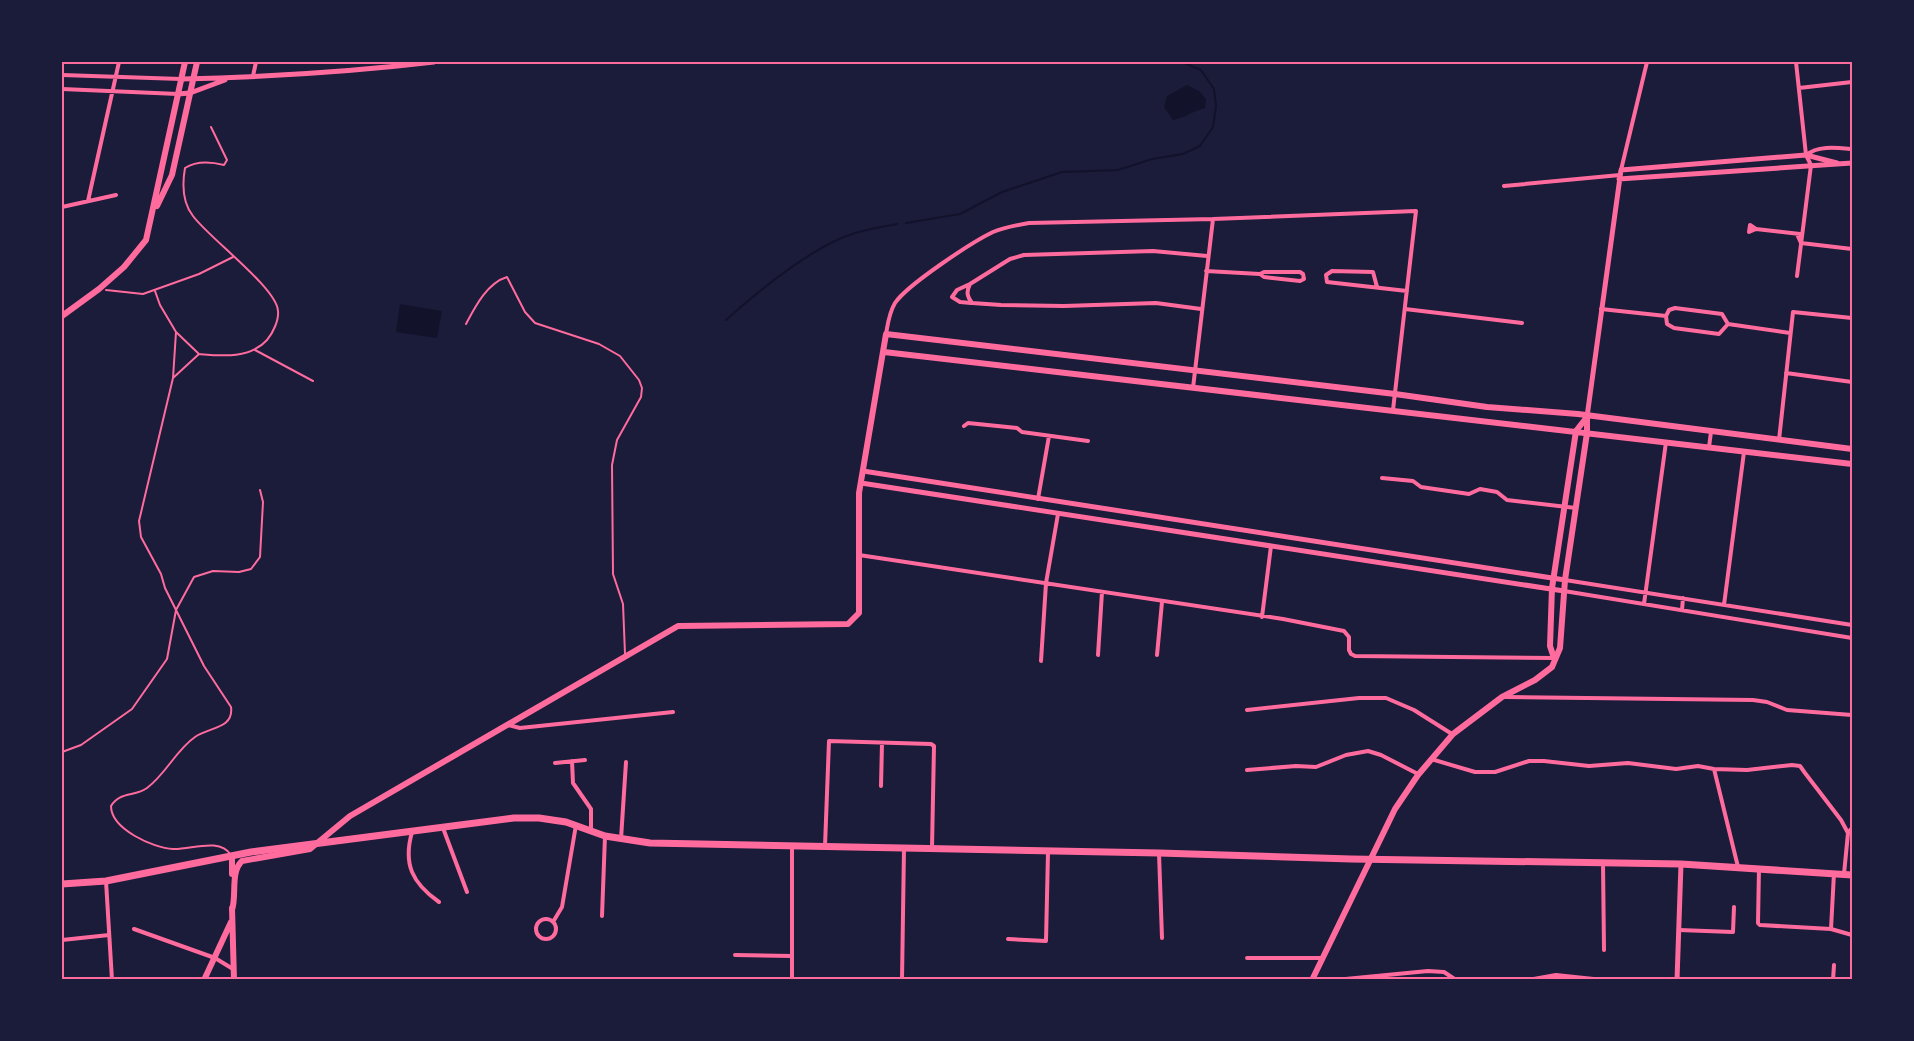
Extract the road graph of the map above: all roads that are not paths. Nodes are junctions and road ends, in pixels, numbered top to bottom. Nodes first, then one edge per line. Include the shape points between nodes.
1 (119, 62) edge
2 (185, 62) edge
3 (196, 62) edge
4 (256, 62) edge
5 (434, 62) edge
6 (1647, 62) edge
7 (1796, 62) edge
8 (391, 64) edge
9 (62, 75) edge
10 (253, 76) junction
11 (115, 78) junction
12 (193, 78) junction
13 (229, 78) junction
14 (182, 79) junction
15 (1852, 82) edge
16 (1799, 88) junction
17 (62, 89) edge
18 (112, 92) junction
19 (190, 93) junction
20 (178, 94) junction
21 (211, 127) dead end
22 (1852, 149) edge
23 (1806, 155) junction
24 (1837, 163) junction
25 (1852, 163) edge
26 (1811, 165) junction
27 (1620, 175) junction
28 (1504, 186) dead end
29 (116, 195) dead end
30 (88, 201) junction
31 (62, 207) edge
32 (153, 214) junction
33 (1213, 219) junction
34 (1756, 229) dead end
35 (1800, 234) junction
36 (1801, 243) junction
37 (1852, 249) edge
38 (1207, 256) junction
39 (233, 257) junction
40 (1206, 271) junction
41 (1260, 274) junction
42 (1797, 276) dead end
43 (970, 284) junction
44 (1377, 287) junction
45 (106, 290) dead end
46 (154, 291) junction
47 (1407, 291) junction
48 (972, 303) junction
49 (1201, 309) junction
50 (1405, 309) junction
51 (1601, 309) junction
52 (62, 316) edge
53 (1666, 316) junction
54 (1852, 318) edge
55 (1522, 323) dead end
56 (466, 324) dead end
57 (1728, 324) junction
58 (176, 332) junction
59 (1790, 333) junction
60 (886, 334) junction
61 (255, 350) junction
62 (884, 352) junction
63 (199, 354) junction
64 (1195, 371) junction
65 (1786, 373) junction
66 (173, 378) junction
67 (313, 381) dead end
68 (1852, 382) edge
69 (1193, 388) junction
70 (1395, 394) junction
71 (1393, 410) junction
72 (1587, 417) junction
73 (964, 426) dead end
74 (1576, 431) junction
75 (1711, 432) junction
76 (1587, 433) junction
77 (1048, 436) junction
78 (1779, 440) junction
79 (1088, 441) dead end
80 (1666, 442) junction
81 (1709, 447) junction
82 (1852, 449) edge
83 (1744, 452) junction
84 (1852, 464) edge
85 (863, 471) junction
86 (1382, 478) dead end
87 (861, 483) junction
88 (260, 490) dead end
89 (1038, 499) junction
90 (1564, 506) junction
91 (1576, 508) junction
92 (1058, 514) junction
93 (1271, 545) junction
94 (859, 555) junction
95 (1442, 561) junction
96 (1440, 572) junction
97 (1554, 578) junction
98 (1565, 580) junction
99 (1046, 583) junction
100 (1552, 588) junction
101 (1564, 591) junction
102 (1102, 592) junction
103 (1646, 592) junction
104 (1683, 598) junction
105 (1162, 602) junction
106 (1644, 604) junction
107 (1724, 605) junction
108 (176, 610) junction
109 (1682, 610) junction
110 (1262, 617) junction
111 (1852, 625) edge
112 (1852, 638) edge
113 (1157, 655) dead end
114 (1098, 656) dead end
115 (625, 657) junction
116 (1554, 658) junction
117 (1041, 661) dead end
118 (1502, 697) junction
119 (1247, 710) dead end
120 (673, 712) dead end
121 (1852, 714) edge
122 (508, 724) junction
123 (1453, 734) junction
124 (882, 743) junction
125 (62, 752) edge
126 (1431, 759) junction
127 (585, 760) dead end
128 (572, 761) junction
129 (626, 762) dead end
130 (555, 763) dead end
131 (1714, 769) junction
132 (1247, 770) dead end
133 (1419, 775) junction
134 (881, 786) dead end
135 (576, 825) junction
136 (443, 828) junction
137 (1852, 828) edge
138 (591, 831) junction
139 (412, 832) junction
140 (1848, 833) junction
141 (605, 836) junction
142 (621, 838) junction
143 (316, 844) junction
144 (792, 846) junction
145 (825, 846) junction
146 (904, 848) junction
147 (932, 848) junction
148 (1048, 851) junction
149 (1159, 853) junction
150 (232, 856) junction
151 (1370, 860) junction
152 (1603, 863) junction
153 (1681, 864) junction
154 (1738, 867) junction
155 (1759, 868) junction
156 (1834, 873) junction
157 (1844, 874) junction
158 (1852, 874) edge
159 (106, 881) junction
160 (62, 884) edge
161 (467, 892) dead end
162 (439, 902) dead end
163 (1734, 907) dead end
164 (232, 910) junction
165 (602, 916) dead end
166 (232, 919) junction
167 (553, 922) junction
168 (134, 929) dead end
169 (1832, 929) junction
170 (1678, 930) junction
171 (109, 935) junction
172 (1852, 935) edge
173 (1162, 938) dead end
174 (1008, 939) dead end
175 (62, 940) edge
176 (1604, 950) dead end
177 (735, 955) dead end
178 (792, 956) junction
179 (215, 958) junction
180 (1247, 958) dead end
181 (1322, 958) junction
182 (1834, 965) dead end
183 (233, 969) junction
184 (112, 980) edge
185 (204, 980) edge
186 (234, 980) edge
187 (792, 980) edge
188 (902, 980) edge
189 (1312, 980) edge
190 (1335, 980) edge
191 (1456, 980) edge
192 (1528, 980) edge
193 (1603, 980) edge
194 (1641, 980) edge
195 (1664, 980) edge
196 (1677, 980) edge
197 (1833, 980) edge

1 - 11 street
2 - 14 main road
3 - 12 main road
4 - 10 street
5 - 8 street
6 - 27 street
7 - 16 street
8 - 10 street
9 - 11 street
10 - 13 street
11 - 14 street
11 - 18 street
12 - 13 street
12 - 14 street
12 - 19 main road
13 - 19 street
14 - 20 main road
15 - 16 street
16 - 23 street
17 - 18 street
18 - 20 street
18 - 30 street
19 - 20 street
19 - 32 main road via 172,176
20 - 32 main road
21 - 39 lane via 227,160 224,165 192,164 186,168 183,192 192,215
22 - 23 street via 1829,148
23 - 24 street
23 - 26 street
23 - 27 street
24 - 25 street
24 - 26 street
26 - 27 street
26 - 35 street
27 - 28 street
27 - 51 street
29 - 30 street
30 - 31 street
32 - 52 main road via 146,240 135,255 99,289
33 - 38 street
33 - 47 street via 1416,212
33 - 60 street via 1029,223 1008,227 975,243 903,293 890,312
34 - 35 street
35 - 36 street
36 - 37 street
36 - 42 street
38 - 40 street
38 - 43 street via 1153,251 1024,255
39 - 46 lane
39 - 61 lane via 270,291 279,310 273,334
40 - 41 street
40 - 49 street
41 - 41 street via 1300,272 1304,279 1264,277
43 - 48 street via 967,291
43 - 48 street via 952,297
44 - 44 street via 1373,272 1326,275 1327,282
44 - 47 street
45 - 46 lane via 143,294
46 - 58 lane
47 - 50 street
48 - 49 street via 1156,303
49 - 64 street
50 - 55 street
50 - 70 street
51 - 53 street
51 - 72 street
53 - 57 street via 1675,308 1722,314
53 - 57 street via 1667,324 1674,328 1719,334
54 - 59 street via 1793,312
56 - 115 lane via 479,300 507,277 535,323 599,344 620,356 639,380 641,397 617,440 612,465 613,574 623,604
57 - 59 street
58 - 63 lane
58 - 66 lane
59 - 65 street
60 - 62 main road
60 - 64 main road
61 - 63 lane via 225,357
61 - 67 lane
62 - 69 main road
62 - 85 main road
63 - 66 lane
64 - 69 street
64 - 70 main road
65 - 68 street
65 - 78 street
66 - 108 lane via 139,521 141,537
69 - 71 main road
70 - 71 street
70 - 72 main road
71 - 74 main road
72 - 74 main road
72 - 75 main road
72 - 76 main road
73 - 77 street via 968,423 1017,428
74 - 76 main road
74 - 90 main road
75 - 78 main road
75 - 81 street
76 - 80 main road
76 - 91 main road
77 - 79 street
77 - 89 street
78 - 82 main road
80 - 81 main road
80 - 103 street
81 - 83 main road
83 - 84 main road
83 - 107 street
85 - 87 main road
85 - 89 street
86 - 90 street via 1470,494 1480,489 1497,492 1507,500
87 - 92 street
87 - 94 main road
88 - 108 lane via 260,557 250,568 239,572 213,571 194,576
89 - 95 street
90 - 91 street
90 - 97 main road
91 - 98 main road
92 - 93 street
92 - 99 street
93 - 96 street
93 - 110 street
94 - 99 street
94 - 115 main road via 859,613 848,624 678,626
95 - 96 street
95 - 97 street
96 - 100 street
97 - 98 street
97 - 100 main road
98 - 101 main road
98 - 103 street
99 - 102 street
99 - 117 street
100 - 101 street
100 - 116 main road via 1550,646
101 - 106 street
101 - 116 main road via 1560,648
102 - 105 street
102 - 114 street
103 - 104 street
103 - 106 street
104 - 107 street
104 - 109 street
105 - 110 street
105 - 113 street
106 - 109 street
107 - 111 street
108 - 125 lane via 167,659 132,709 81,745
108 - 150 lane via 232,715 225,724 195,737 146,788 118,797 111,810 132,835 162,847 219,846
109 - 112 street
110 - 116 street via 1344,631 1349,637 1349,650 1355,656
115 - 122 main road
116 - 118 main road via 1549,670
118 - 121 street via 1753,700 1787,710
118 - 123 main road
119 - 123 street via 1386,698
120 - 122 street via 520,728
122 - 143 main road via 350,816
123 - 126 main road
124 - 134 street
124 - 145 street via 829,741
124 - 147 street via 934,746
126 - 131 street via 1475,772 1495,772 1529,761
126 - 133 main road
127 - 128 street
128 - 130 street
128 - 138 street via 573,783 591,809
129 - 142 street
131 - 140 street via 1800,766
131 - 154 street
132 - 133 street via 1316,767 1368,751
133 - 151 main road via 1395,809
135 - 136 main road via 514,818
135 - 138 main road
135 - 167 street via 562,907
136 - 139 main road
136 - 161 street
137 - 140 street
138 - 141 main road
139 - 143 main road
139 - 162 street via 410,869
140 - 157 street
141 - 142 main road
141 - 165 street
142 - 144 main road via 650,843
143 - 150 main road
143 - 164 main road via 304,851 239,863
144 - 145 main road
144 - 178 street
145 - 146 main road
146 - 147 main road
146 - 188 street
147 - 148 main road
148 - 149 main road
148 - 174 street via 1046,941
149 - 151 main road
149 - 173 street
150 - 159 main road
150 - 164 main road
151 - 152 main road
151 - 181 main road
152 - 153 main road
152 - 176 street
153 - 154 main road
153 - 170 street
154 - 155 main road
155 - 156 main road
155 - 169 street via 1760,925
156 - 157 main road
156 - 169 street
157 - 158 main road
159 - 160 main road
159 - 171 street
163 - 170 street via 1733,932
164 - 166 main road
166 - 179 main road
166 - 183 main road
167 - 167 street via 547,919 539,923 540,936 549,938 554,934
168 - 179 street
169 - 172 street
170 - 196 street
171 - 175 street
171 - 184 street
177 - 178 street
178 - 187 street
179 - 183 street
179 - 185 main road
180 - 181 street
181 - 189 main road
182 - 197 street
183 - 186 main road
190 - 191 street via 1428,971 1444,972
192 - 193 street via 1556,975
194 - 195 street

